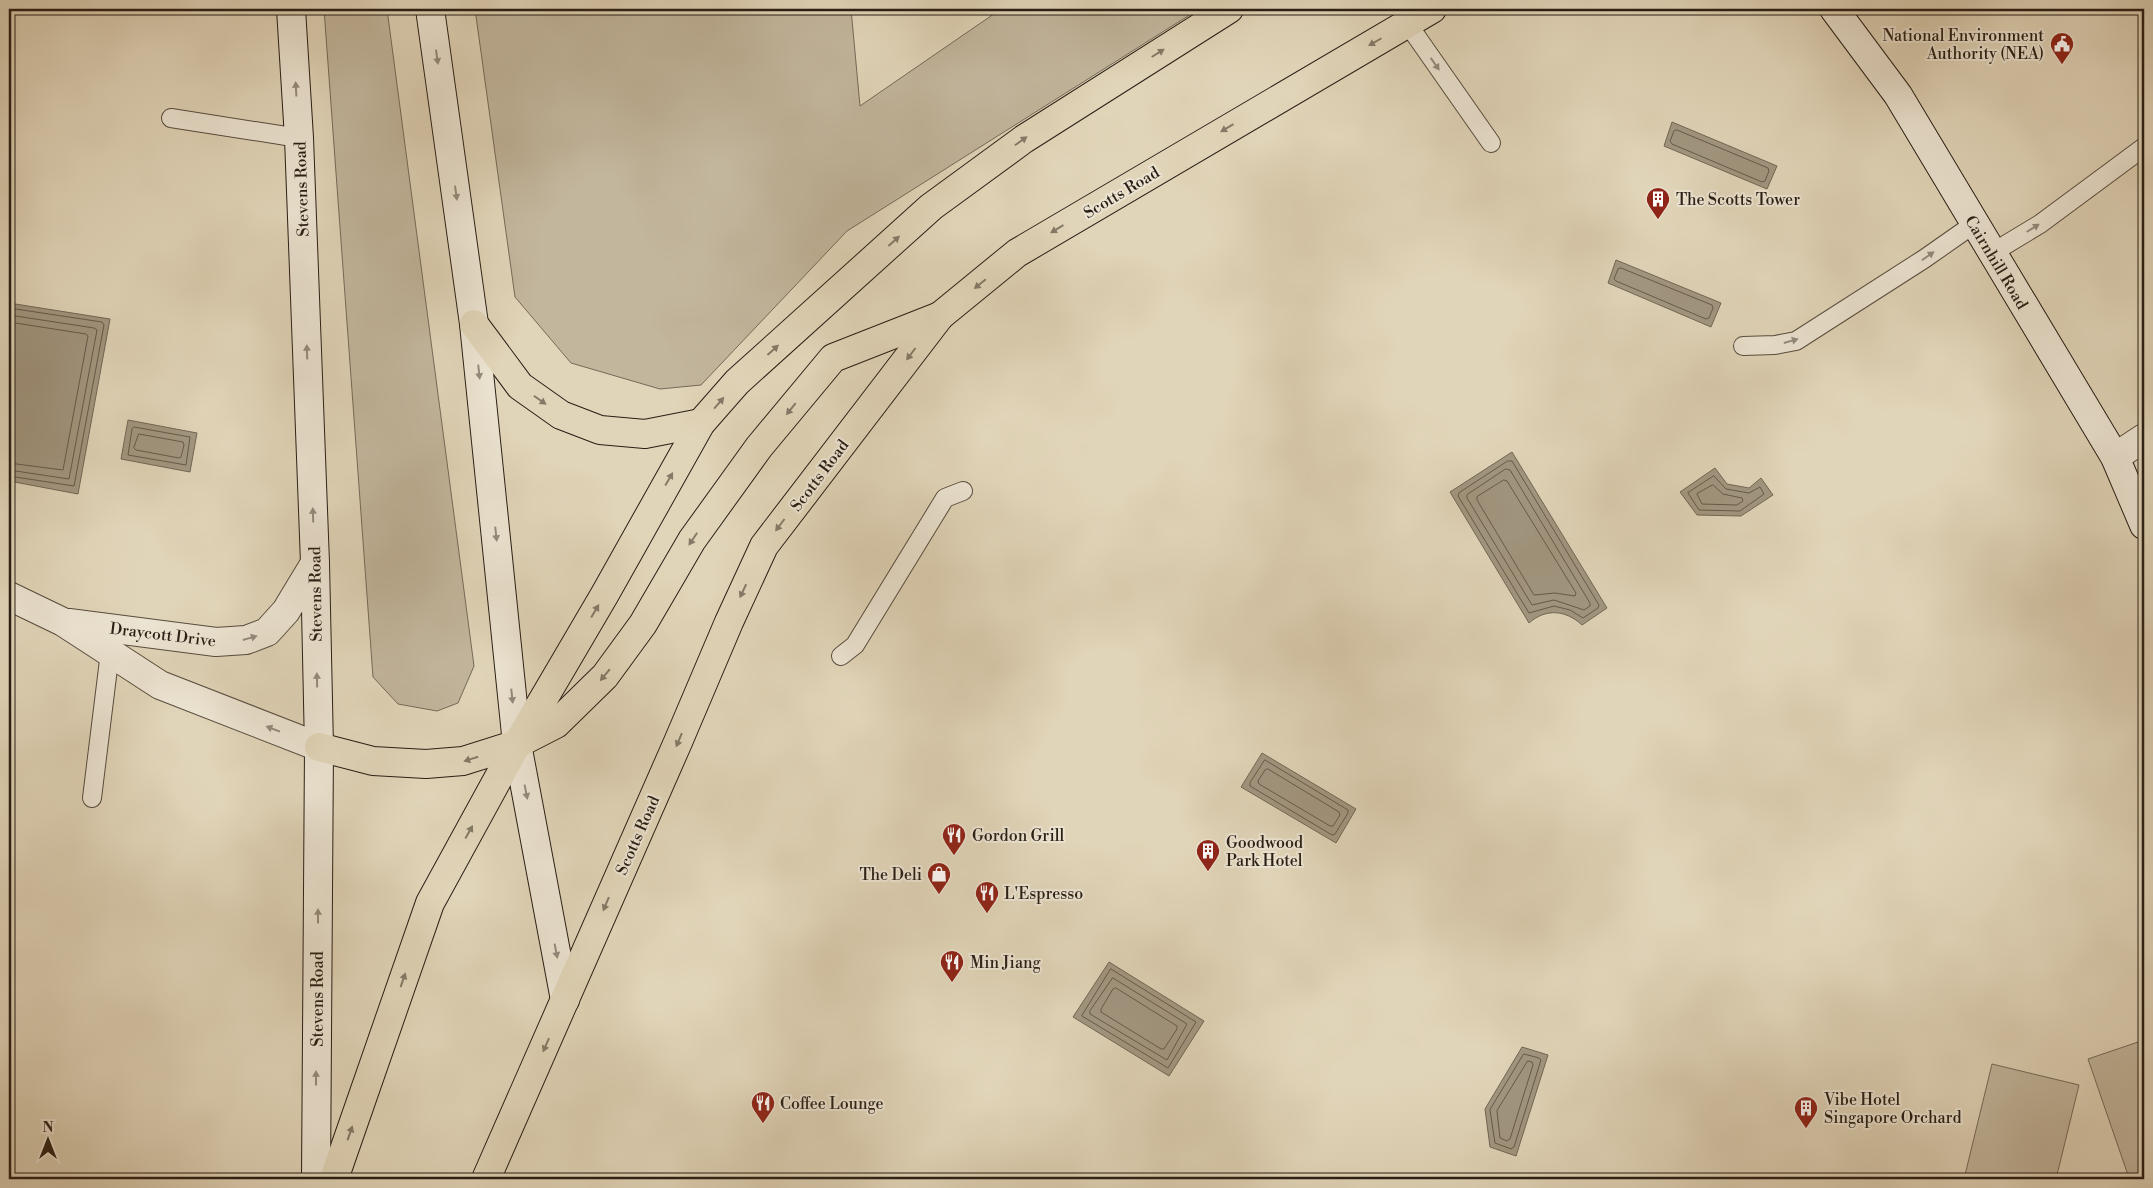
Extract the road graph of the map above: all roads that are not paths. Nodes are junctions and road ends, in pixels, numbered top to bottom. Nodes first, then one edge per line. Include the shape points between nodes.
1 (291, 9) edge
2 (430, 9) edge
3 (1228, 9) edge
4 (1432, 9) edge
5 (1834, 9) edge
6 (1407, 23) junction
7 (171, 118) dead end
8 (299, 138) junction
9 (1491, 143) dead end
10 (2144, 147) edge
11 (1974, 224) junction
12 (1992, 254) junction
13 (940, 316) junction
14 (474, 324) junction
15 (1742, 346) dead end
16 (701, 423) junction
17 (2144, 438) edge
18 (2115, 457) junction
19 (963, 491) dead end
20 (2144, 525) edge
21 (315, 563) junction
22 (9, 596) edge
23 (63, 622) junction
24 (110, 652) junction
25 (841, 656) dead end
26 (517, 744) junction
27 (319, 747) junction
28 (92, 798) dead end
29 (565, 1000) junction
30 (316, 1179) edge
31 (334, 1179) edge
32 (486, 1179) edge

8 -> 1 main road, Stevens Road
2 -> 14 main road
16 -> 3 main road via 737,382 931,207 1024,139
4 - 6 main road, Scotts Road
5 - 11 main road, Cairnhill Road via 1898,95
6 -> 9 lane
6 -> 13 main road, Scotts Road via 1017,253
7 - 8 lane
21 -> 8 main road, Stevens Road
12 -> 10 lane via 2040,224
11 - 12 main road, Cairnhill Road
15 -> 11 lane via 1796,341
12 - 18 main road, Cairnhill Road
13 -> 26 main road via 833,358 759,447 692,540 643,624 605,676 556,724
13 -> 29 main road, Scotts Road via 764,546
14 -> 16 main road via 520,386 561,415 600,430 645,434
14 -> 26 main road
26 -> 16 main road
17 - 18 main road
18 - 20 main road, Cairnhill Road
19 - 25 lane via 945,498 855,645
23 -> 21 main road, Draycott Drive via 216,642 246,640 267,632 286,611
27 -> 21 main road, Stevens Road
22 - 23 main road, Draycott Drive
23 - 24 main road, Draycott Drive
27 -> 24 main road, Draycott Drive via 160,685
24 - 28 lane
26 -> 27 main road via 463,761 426,764 373,761
26 -> 29 main road
31 -> 26 main road via 430,903
30 -> 27 main road, Stevens Road
29 -> 32 main road, Scotts Road

